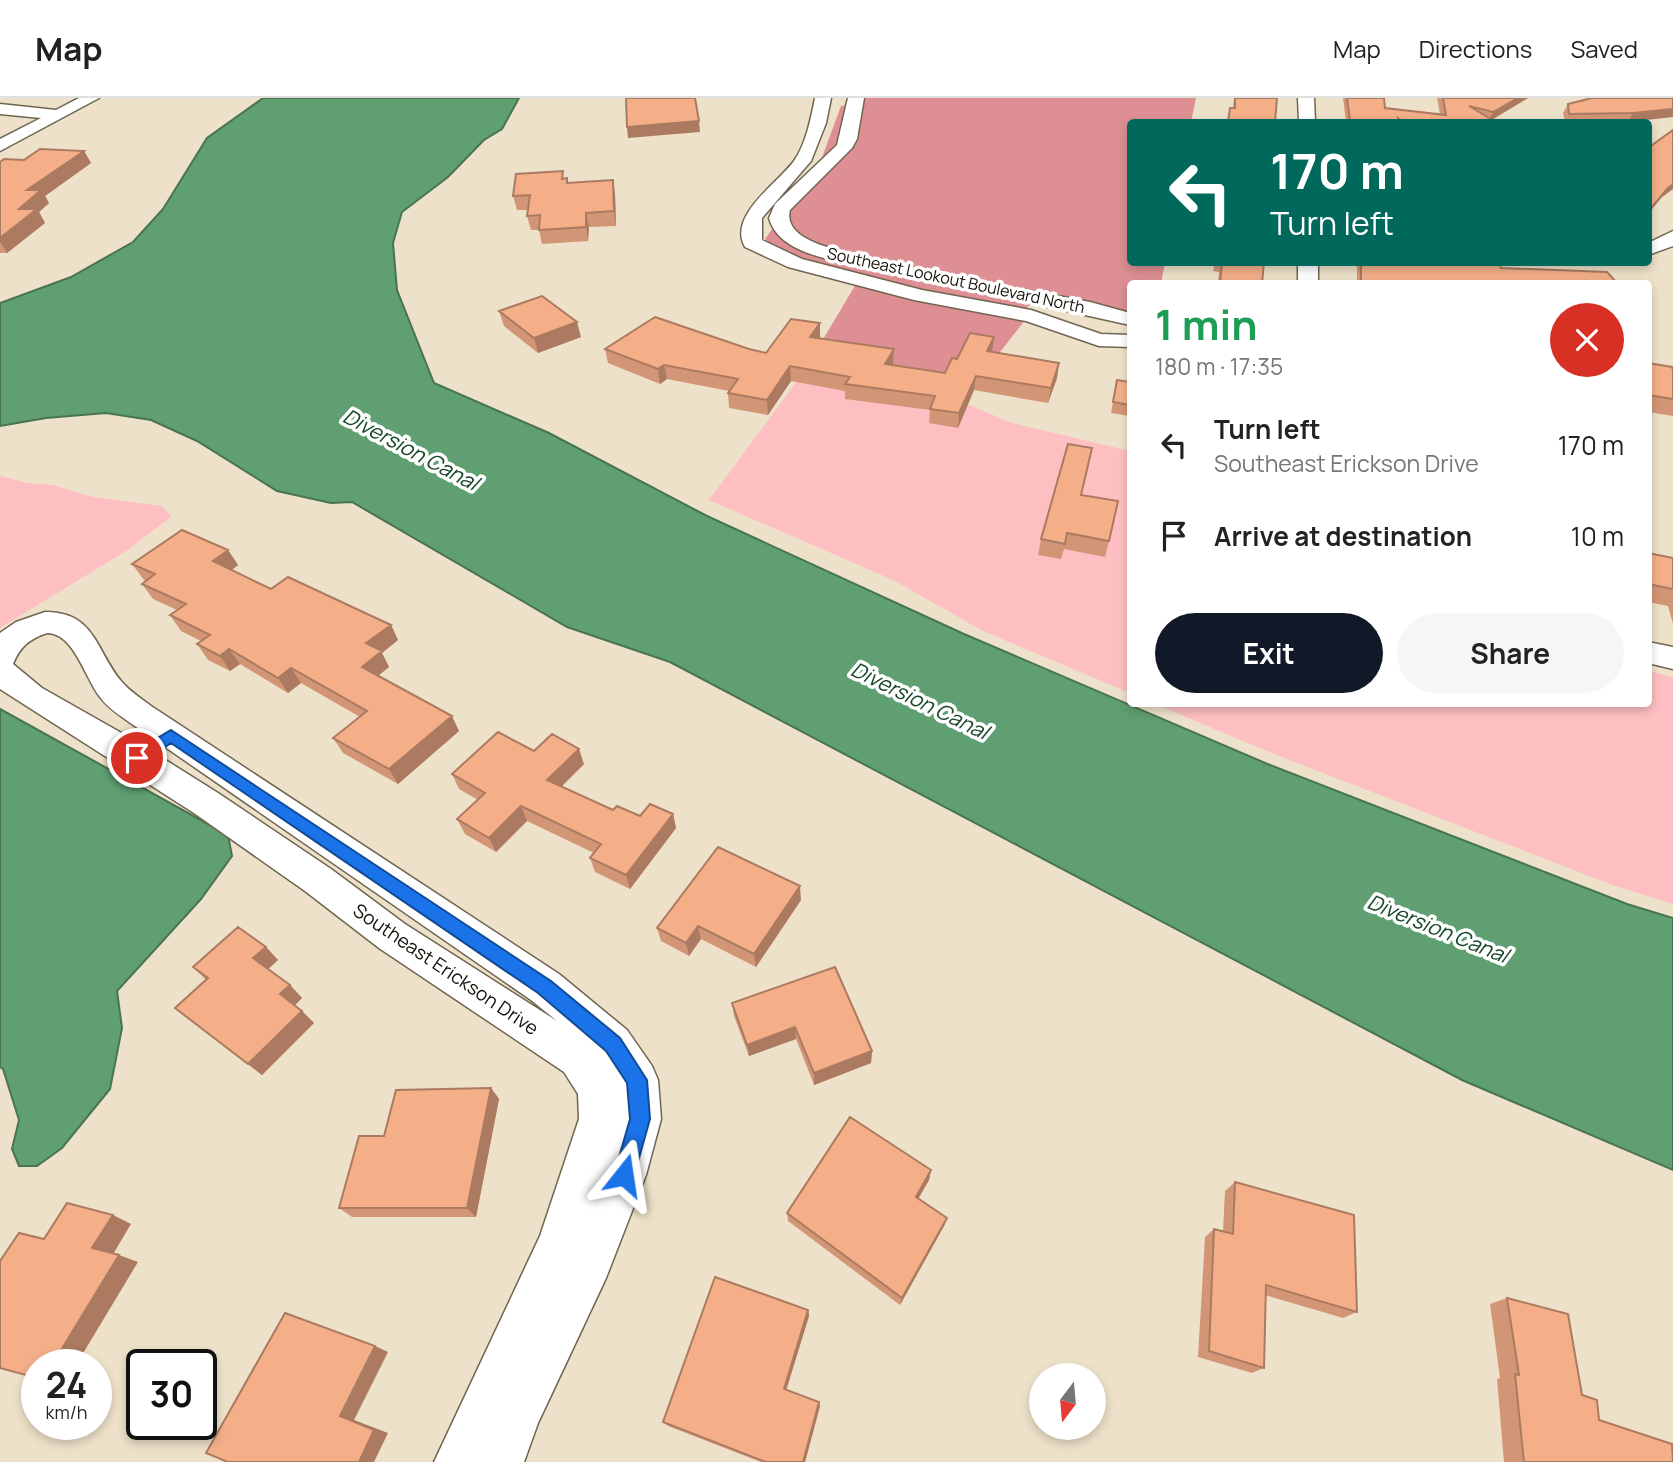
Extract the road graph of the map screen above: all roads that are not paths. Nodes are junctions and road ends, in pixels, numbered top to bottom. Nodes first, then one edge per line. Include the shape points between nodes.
1 (91, 98) edge
2 (1306, 98) edge
3 (856, 99) edge
4 (823, 101) edge
5 (0, 109) edge
6 (58, 115) junction
7 (1307, 119) edge
8 (0, 146) edge
9 (752, 222) junction
10 (777, 222) junction
11 (1673, 237) edge
12 (1652, 247) edge
13 (874, 264) dead end
14 (1002, 291) dead end
15 (1037, 308) junction
16 (1127, 318) edge
17 (1127, 341) edge
18 (1652, 653) edge
19 (1673, 658) edge
20 (0, 661) edge
21 (0, 668) edge
22 (171, 735) junction
23 (137, 758) junction
24 (340, 849) junction
25 (309, 873) junction
26 (598, 1055) junction
27 (538, 1331) junction
28 (460, 1462) edge
29 (498, 1462) edge

1 - 6 street
2 - 7 street
3 - 4 street
3 - 10 street via 844,148 781,208
4 - 9 street via 803,162
5 - 6 street
6 - 8 street
9 - 10 street
9 - 15 street via 752,243 795,263 921,296
10 - 13 street, Southeast Lookout Boulevard North via 812,249
11 - 12 street
14 - 15 street, Southeast Lookout Boulevard North
15 - 16 street, Southeast Lookout Boulevard North via 1111,312
15 - 17 street, Southeast Lookout Boulevard North via 1099,340
18 - 19 street
20 - 22 street, Southeast Erickson Drive via 19,632 40,622 69,624 112,692
21 - 23 street, Southeast Erickson Drive via 31,696
22 - 23 street
22 - 24 street, Southeast Erickson Drive
23 - 25 street, Southeast Erickson Drive
24 - 25 street
24 - 26 street, Southeast Erickson Drive via 545,987
25 - 26 street, Southeast Erickson Drive via 392,936 578,1058
26 - 27 street, Southeast Erickson Drive via 600,1119 560,1242
27 - 28 street, Southeast Erickson Drive
27 - 29 street, Southeast Erickson Drive

